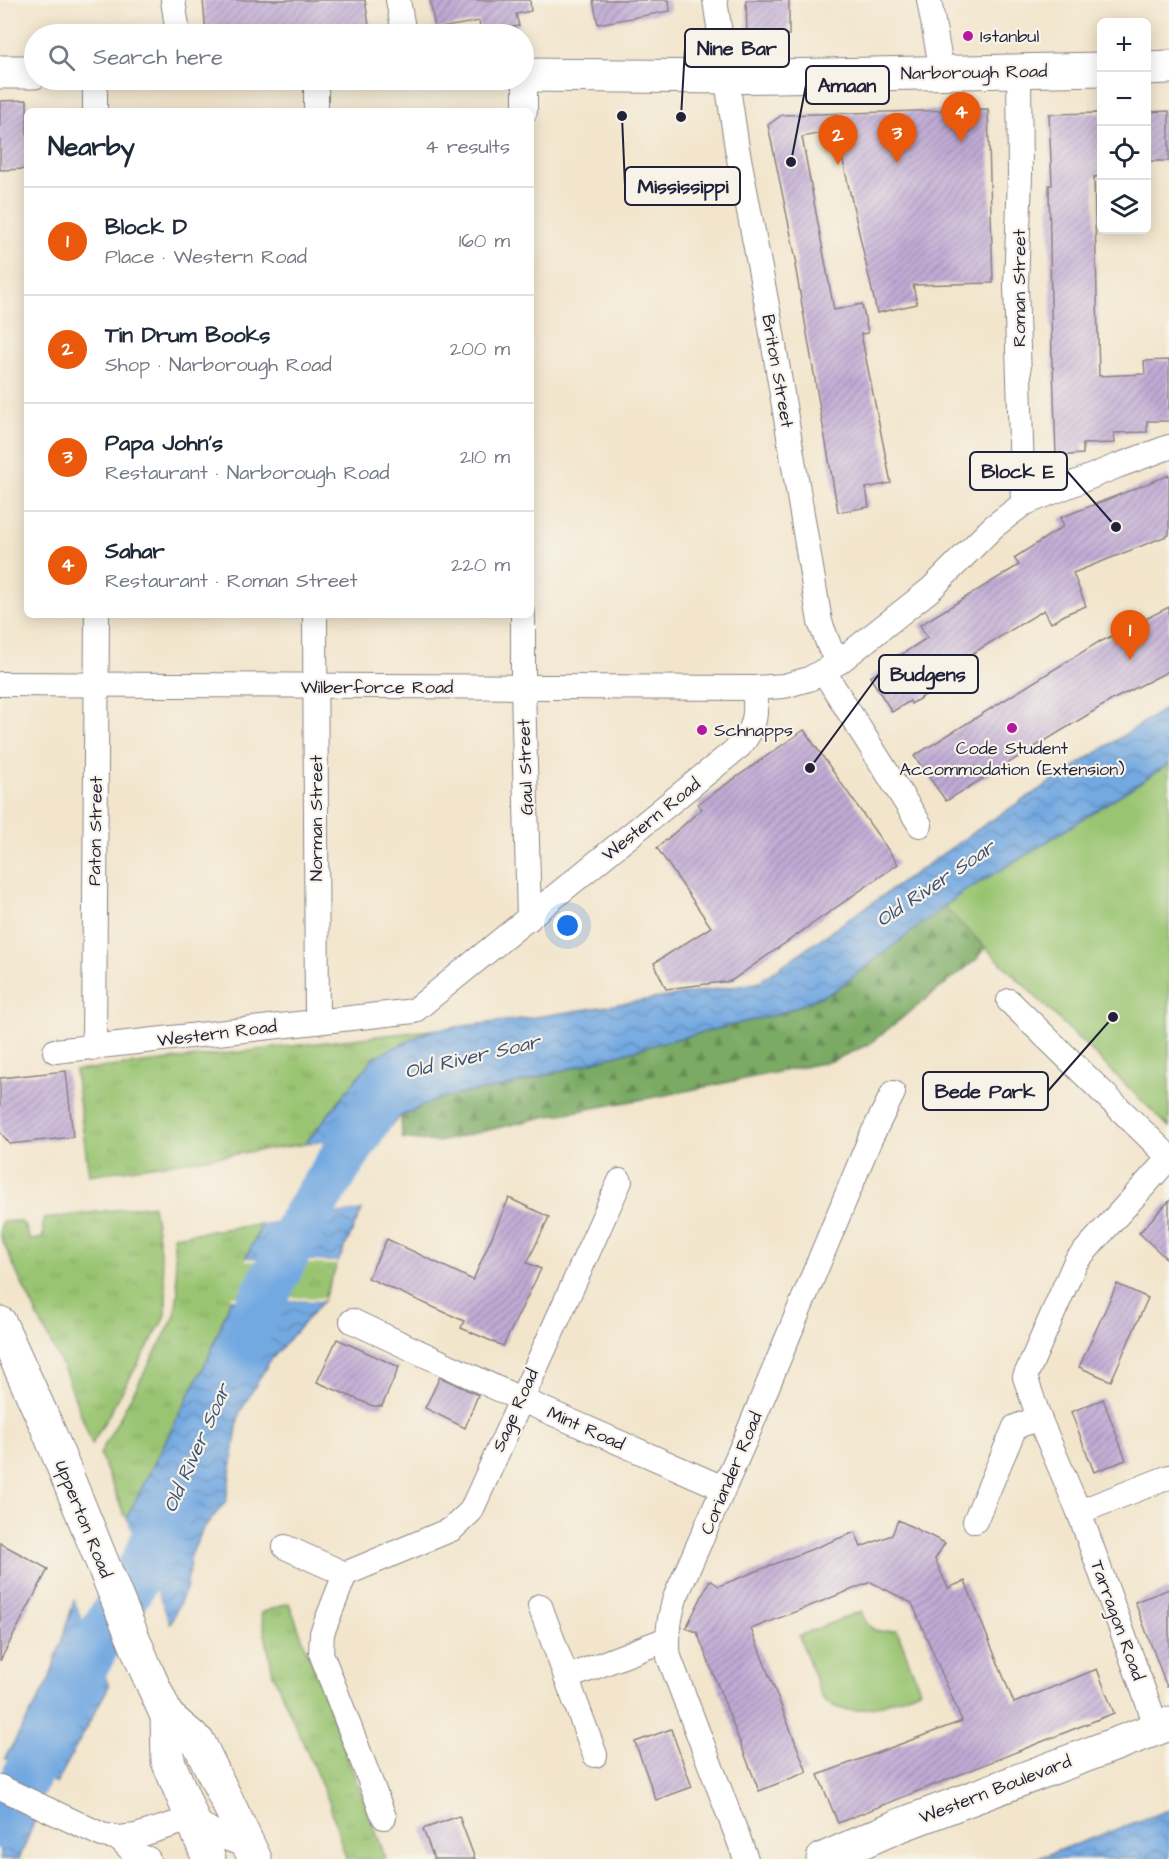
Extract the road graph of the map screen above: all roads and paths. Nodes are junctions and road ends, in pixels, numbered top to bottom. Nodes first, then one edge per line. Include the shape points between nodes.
1 (173, 0) edge
2 (398, 0) edge
3 (715, 0) edge
4 (929, 0) edge
5 (177, 24) edge
6 (402, 24) edge
7 (1169, 67) edge
8 (1151, 68) edge
9 (1097, 69) edge
10 (0, 72) edge
11 (24, 72) edge
12 (942, 72) junction
13 (1020, 72) junction
14 (534, 75) edge
15 (727, 77) junction
16 (95, 90) edge
17 (316, 90) edge
18 (524, 90) edge
19 (95, 108) edge
20 (316, 108) edge
21 (525, 108) edge
22 (1169, 447) edge
23 (1023, 504) junction
24 (97, 618) edge
25 (315, 618) edge
26 (523, 618) edge
27 (831, 667) junction
28 (0, 684) edge
29 (97, 684) junction
30 (315, 686) junction
31 (523, 687) junction
32 (754, 688) junction
33 (920, 825) dead end
34 (529, 919) junction
35 (1010, 1001) dead end
36 (317, 1021) junction
37 (94, 1048) junction
38 (55, 1051) dead end
39 (893, 1093) dead end
40 (1169, 1157) edge
41 (620, 1181) dead end
42 (352, 1321) dead end
43 (0, 1323) edge
44 (520, 1399) junction
45 (1039, 1418) junction
46 (1169, 1478) edge
47 (723, 1488) junction
48 (1079, 1512) junction
49 (975, 1521) dead end
50 (285, 1547) dead end
51 (345, 1574) junction
52 (540, 1606) dead end
53 (667, 1639) junction
54 (566, 1678) junction
55 (167, 1716) junction
56 (1163, 1726) edge
57 (595, 1755) dead end
58 (0, 1787) edge
59 (384, 1817) dead end
60 (191, 1819) junction
61 (119, 1839) junction
62 (251, 1852) edge
63 (148, 1859) edge
64 (209, 1859) edge
65 (746, 1859) edge
66 (824, 1859) edge

1 - 5 street
2 - 6 street
3 - 15 street, Briton Street
4 - 12 street
7 - 8 street
9 - 13 street, Narborough Road
10 - 11 street
12 - 13 street, Narborough Road
12 - 15 street, Narborough Road
13 - 23 street, Roman Street via 1016,285
14 - 15 street, Narborough Road
15 - 27 street, Briton Street via 820,622 830,648
16 - 19 street
17 - 20 street
18 - 21 street
22 - 23 street
23 - 27 street via 993,527 930,589
24 - 29 street, Paton Street
25 - 30 street, Norman Street
26 - 31 street, Gaul Street
27 - 32 street via 808,680
27 - 33 street, Briton Street
28 - 29 street, Wilberforce Road
29 - 30 street, Wilberforce Road
29 - 37 street, Paton Street
30 - 31 street, Wilberforce Road
30 - 36 street, Norman Street
31 - 32 street, Wilberforce Road
31 - 34 street, Gaul Street
32 - 34 street, Western Road via 754,723 740,746
34 - 36 street, Western Road via 414,1011
35 - 40 street, Tarragon Road
36 - 37 street, Western Road
37 - 38 street, Western Road
39 - 47 street, Coriander Road
40 - 45 street, Tarragon Road via 1076,1261 1025,1377
41 - 44 street, Sage Road
42 - 44 street, Mint Road
43 - 55 street, Upperton Road
44 - 47 street, Mint Road
44 - 51 street, Sage Road via 471,1511 452,1529
45 - 48 street, Tarragon Road
45 - 49 street via 1015,1427
46 - 48 street
47 - 53 street, Coriander Road via 675,1598
48 - 56 street, Tarragon Road
50 - 51 street
51 - 59 street via 322,1633 321,1653
52 - 54 street
53 - 54 street
53 - 65 street, Coriander Road via 669,1657
54 - 57 street
55 - 60 street, Upperton Road via 168,1761
55 - 62 street, Upperton Road via 200,1743
56 - 66 street, Western Boulevard via 898,1826
58 - 61 street via 102,1835
60 - 61 street
60 - 62 street
60 - 64 street, Upperton Road
61 - 63 street via 136,1855

